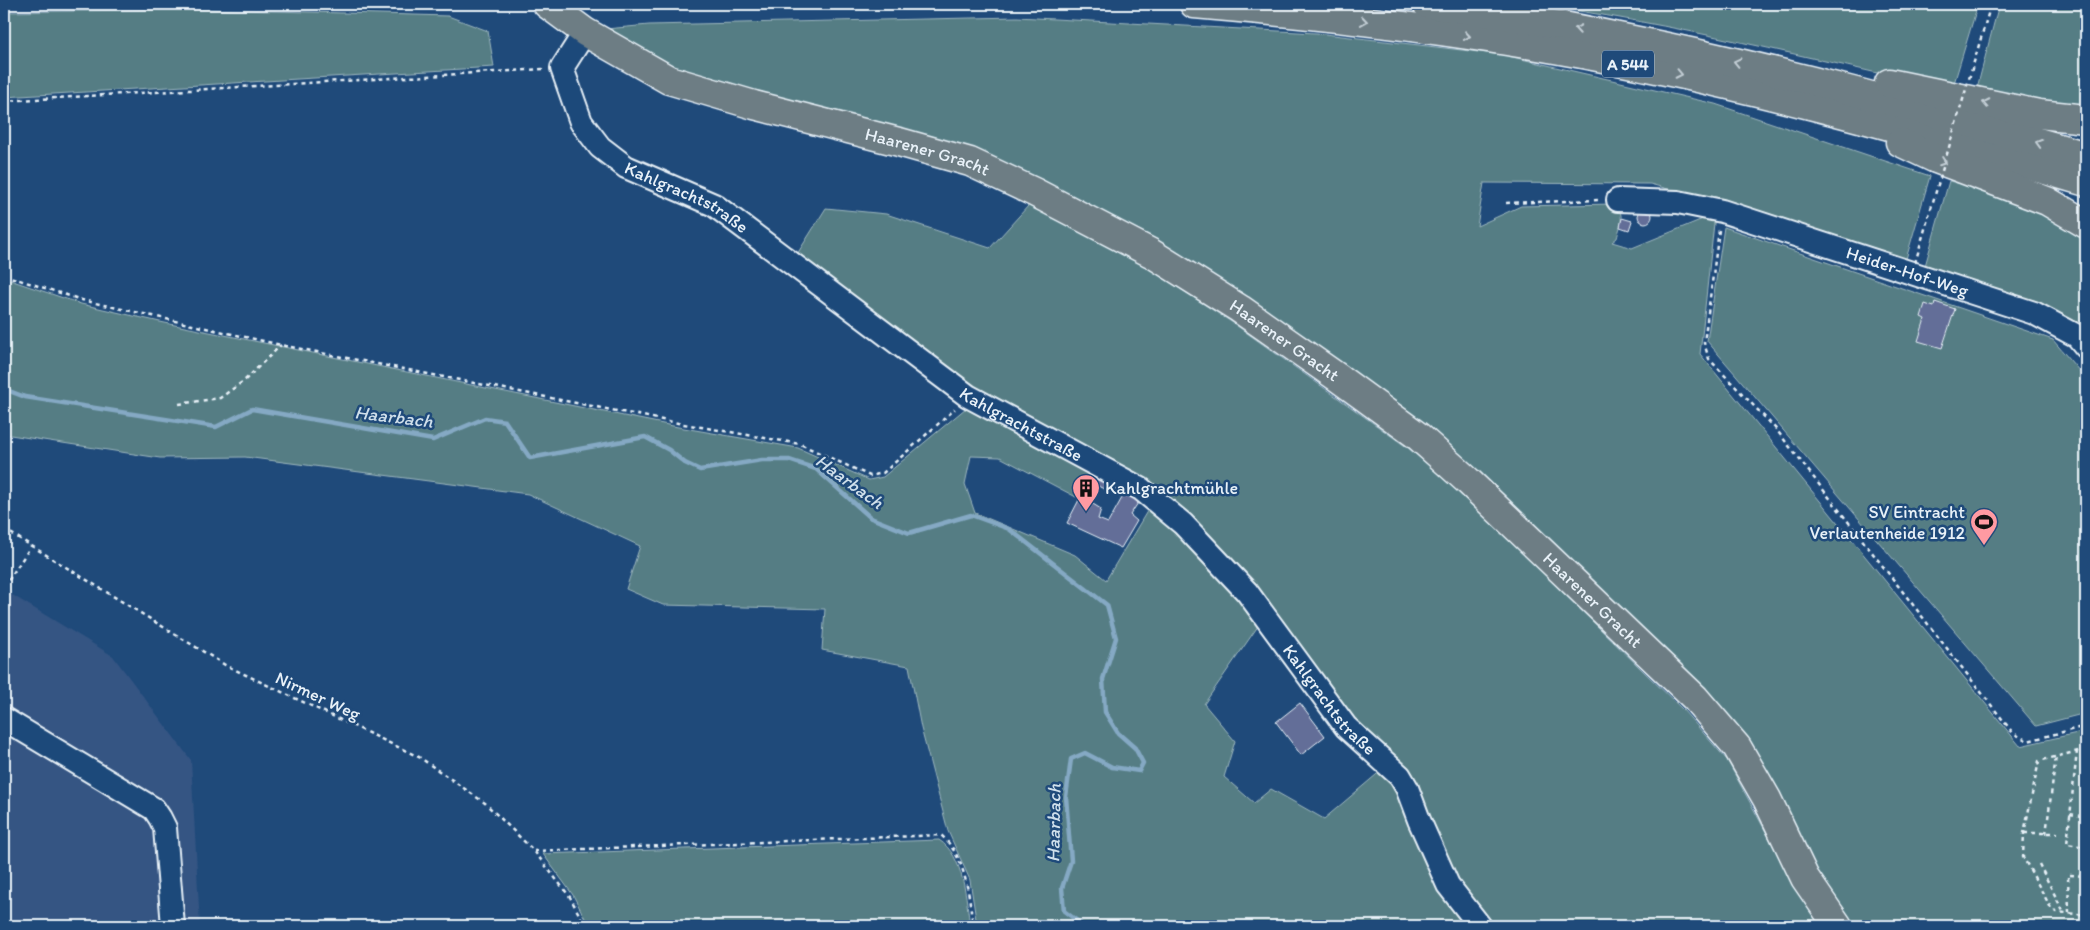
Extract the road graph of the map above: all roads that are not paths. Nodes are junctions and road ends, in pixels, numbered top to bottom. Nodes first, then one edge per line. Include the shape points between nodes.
1 (547, 4) edge
2 (1194, 4) edge
3 (1427, 4) edge
4 (585, 32) junction
5 (1784, 73) junction
6 (1835, 111) junction
7 (2086, 119) edge
8 (2086, 156) edge
9 (2086, 182) edge
10 (1618, 200) road end
11 (2086, 224) edge
12 (2086, 347) edge
13 (4, 719) edge
14 (173, 926) edge
15 (1480, 926) edge
16 (1838, 926) edge

1 - 4 main road, Haarener Gracht
2 -> 6 main road, A 544 via 1313,14 1548,48
5 -> 3 main road, A 544 via 1592,31
4 - 15 street, Kahlgrachtstraße via 562,68 581,122 600,147 626,167 714,205 968,396 1140,489 1183,524 1247,592 1346,727 1400,776 1448,885
4 - 16 main road, Haarener Gracht via 669,80 970,162 1091,220 1151,253 1240,309 1336,377 1425,442 1695,698 1736,747 1805,878
7 -> 5 main road via 2039,114 1856,77
8 -> 5 main road, A 544
6 - 9 main road, A 544
6 -> 11 main road via 1936,159 2047,201
10 - 12 street, Heider-Hof-Weg via 1678,202 1722,211 2034,313 2077,336
13 - 14 street via 154,809 165,828

